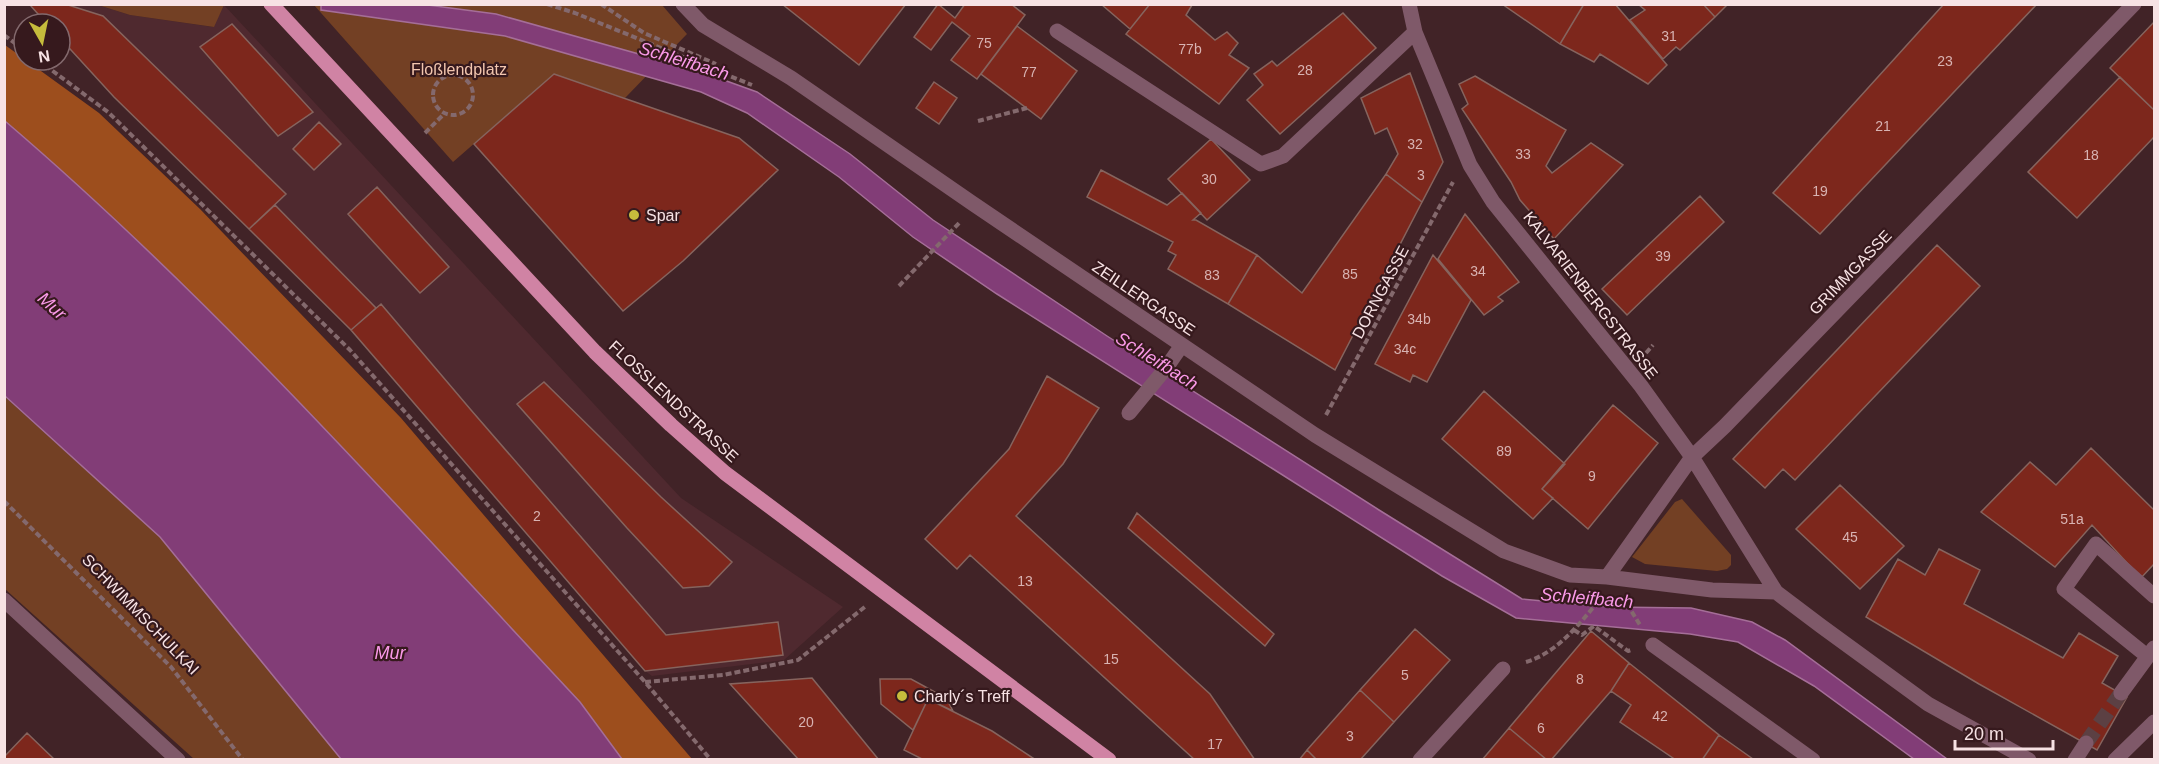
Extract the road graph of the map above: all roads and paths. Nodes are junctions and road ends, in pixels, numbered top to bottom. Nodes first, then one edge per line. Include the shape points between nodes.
1 (271, 4) edge
2 (547, 4) edge
3 (602, 4) edge
4 (683, 4) edge
5 (1409, 4) edge
6 (2134, 4) edge
7 (1057, 31) dead end
8 (1415, 32) junction
9 (54, 72) edge
10 (790, 78) junction
11 (758, 87) dead end
12 (1027, 108) dead end
13 (445, 113) junction
14 (978, 121) dead end
15 (422, 136) dead end
16 (1470, 165) junction
17 (959, 224) dead end
18 (899, 286) dead end
19 (1182, 345) junction
20 (1129, 413) dead end
21 (1315, 435) junction
22 (1692, 457) junction
23 (4, 501) edge
24 (1607, 577) junction
25 (882, 592) junction
26 (1776, 592) junction
27 (2154, 596) edge
28 (4, 600) edge
29 (1596, 604) dead end
30 (1627, 604) dead end
31 (1574, 630) junction
32 (1643, 630) dead end
33 (1653, 645) joint
34 (2151, 652) edge
35 (1503, 669) joint
36 (645, 681) junction
37 (2121, 693) tunnel mouth
38 (2154, 722) edge
39 (2086, 743) tunnel mouth
40 (178, 759) edge
41 (243, 759) edge
42 (711, 759) edge
43 (1110, 759) edge
44 (1419, 759) edge
45 (1813, 759) edge
46 (2029, 759) edge
47 (2075, 759) edge
48 (2115, 759) edge

1 - 25 main road, FLOSSLENDSTRASSE via 628,385 725,473
2 - 11 path
3 - 10 path via 644,33 760,83
4 - 10 street, ZEILLERGASSE via 703,25
5 - 8 street, KALVARIENBERGSTRASSE
6 - 22 street, GRIMMGASSE
7 - 8 street via 1261,164 1283,156
8 - 16 street, KALVARIENBERGSTRASSE
9 - 36 path via 108,112 350,350
10 - 19 street, ZEILLERGASSE
12 - 14 path
13 - 13 path via 461,112 472,100 471,88 461,76 447,76 436,85 434,102
13 - 15 path
16 - 21 path, DORNGASSE via 1454,180
16 - 22 street, KALVARIENBERGSTRASSE via 1493,202 1641,386
17 - 18 path
19 - 20 street
19 - 21 street, ZEILLERGASSE
21 - 24 street, ZEILLERGASSE via 1504,551 1570,575
22 - 24 street, GRIMMGASSE
22 - 26 street, KALVARIENBERGSTRASSE
23 - 41 path, SCHWIMMSCHULKAI via 171,668
24 - 26 street via 1712,590
25 - 36 path via 798,660 723,675
25 - 43 main road, FLOSSLENDSTRASSE
26 - 46 street, KALVARIENBERGSTRASSE via 1928,704
27 - 34 street via 2096,544 2064,589
28 - 40 street
29 - 31 path
30 - 32 path
31 - 33 path via 1582,635 1594,626 1628,651
31 - 35 path via 1541,657
33 - 45 street
34 - 37 street
35 - 44 street
36 - 42 path
38 - 48 street
39 - 47 street

